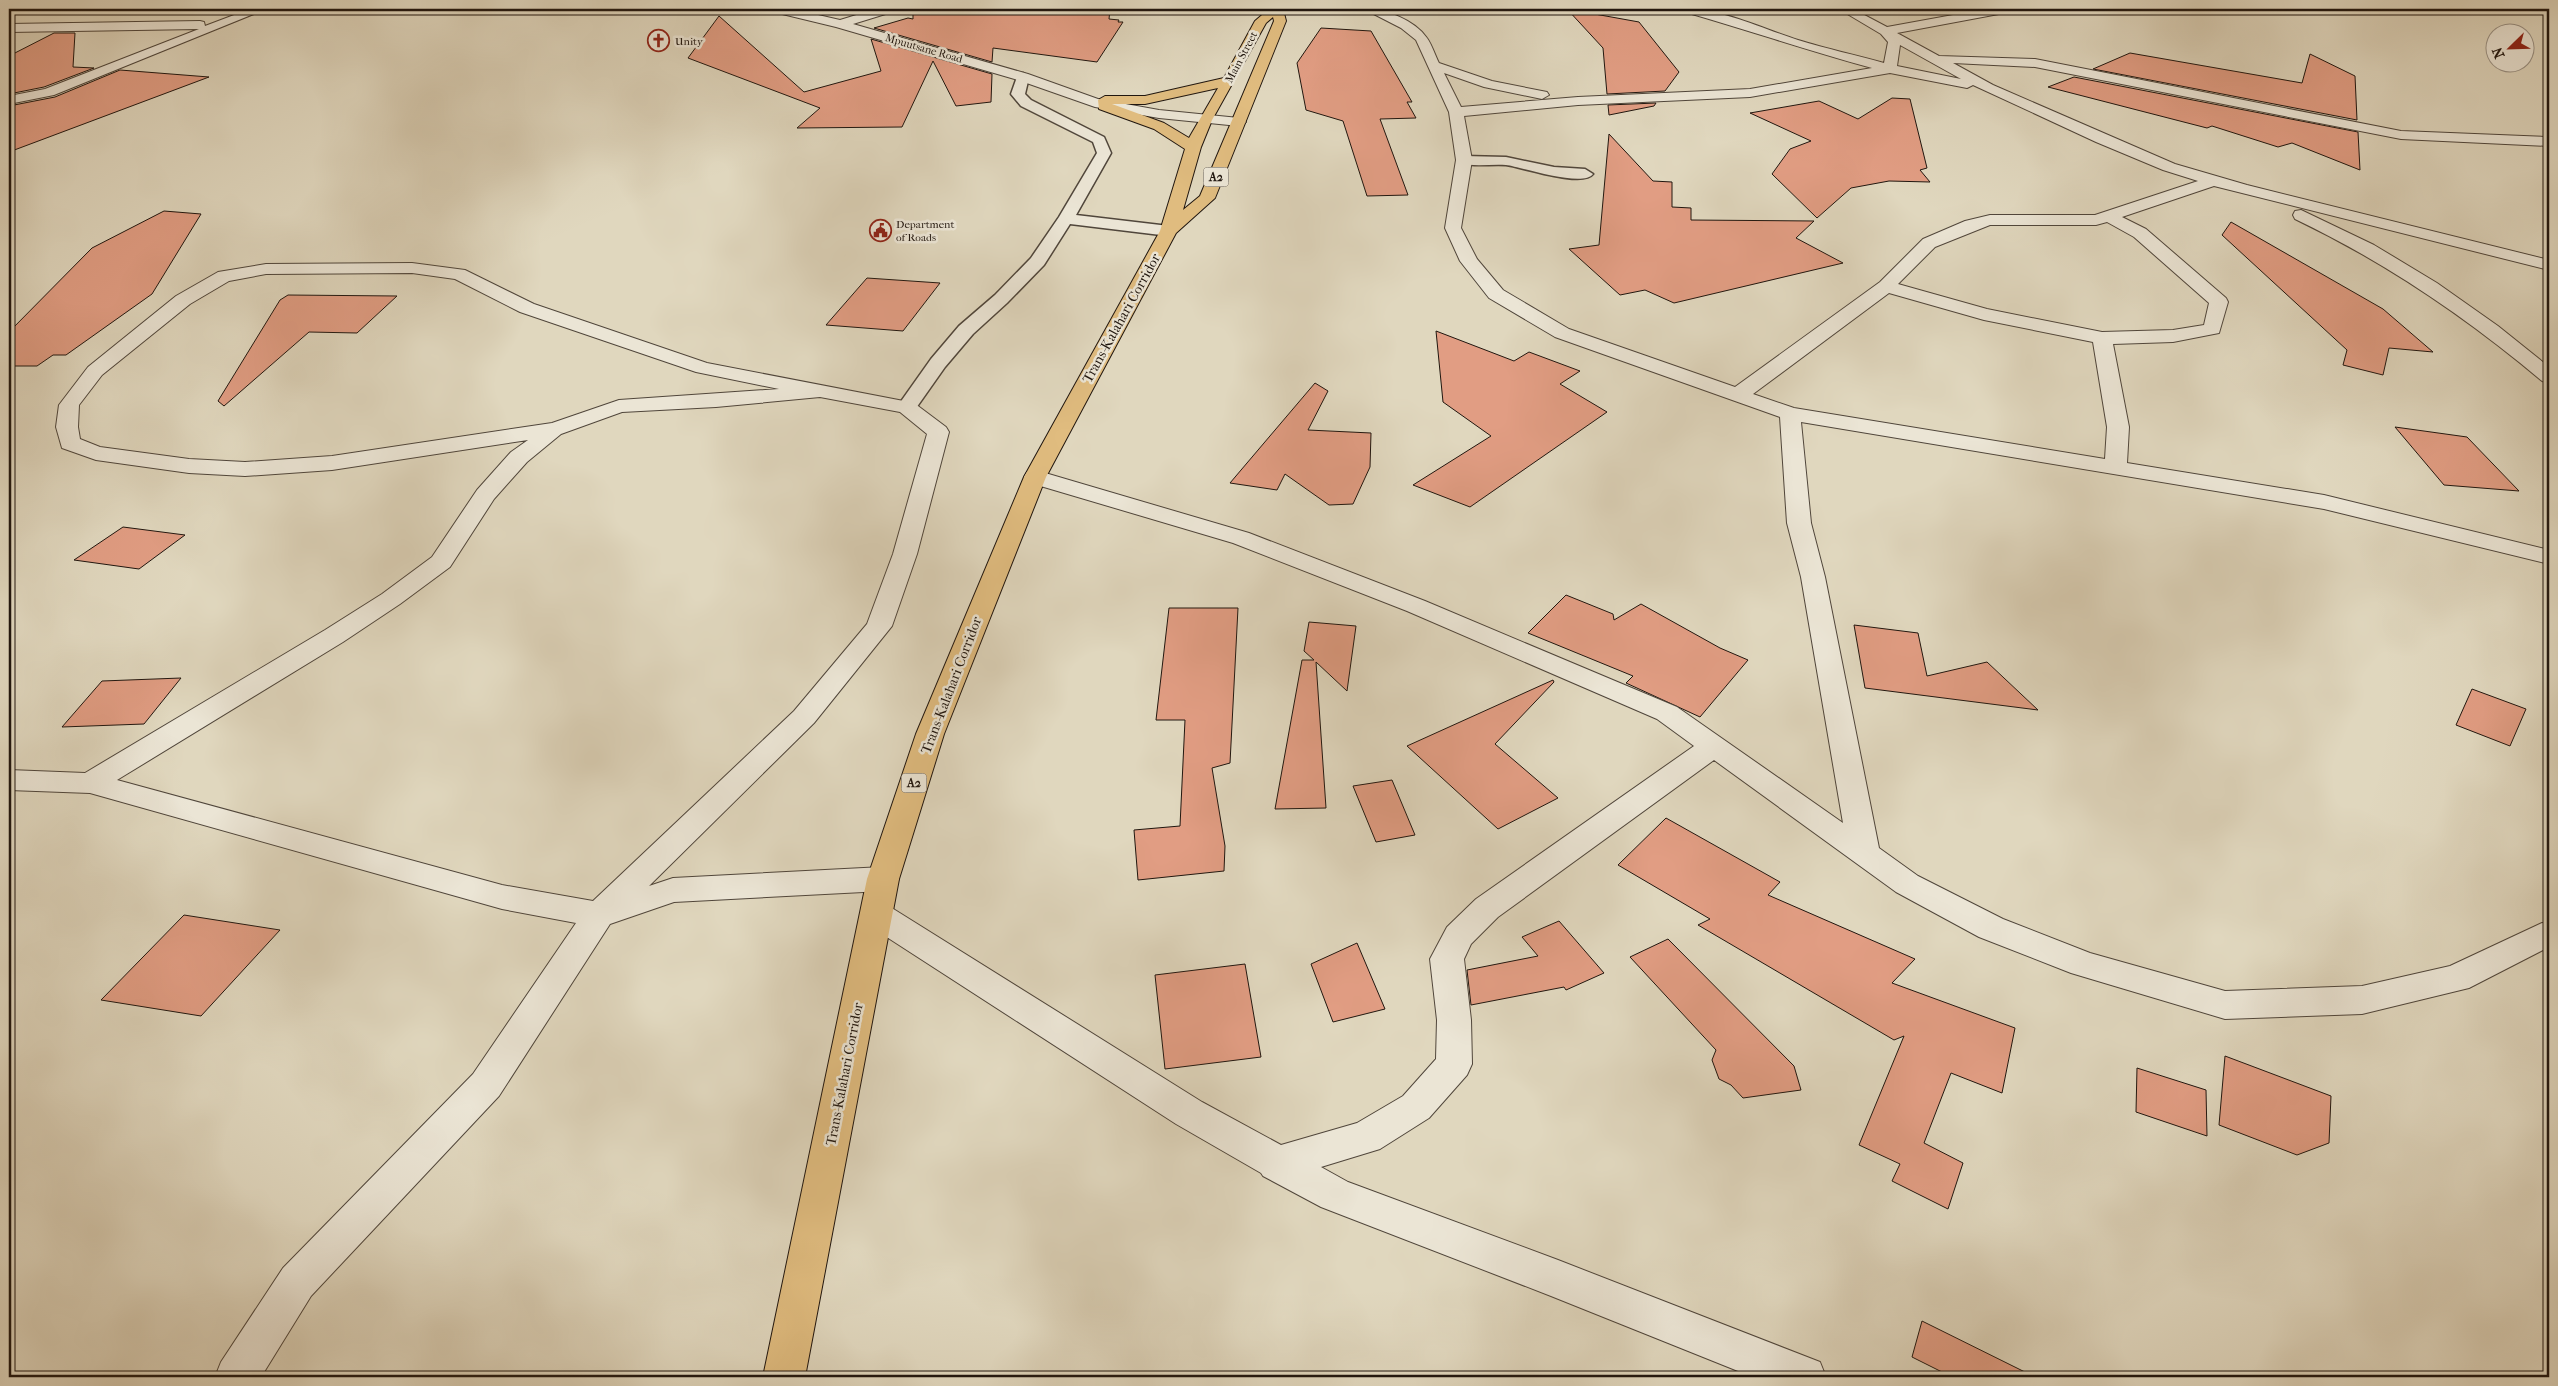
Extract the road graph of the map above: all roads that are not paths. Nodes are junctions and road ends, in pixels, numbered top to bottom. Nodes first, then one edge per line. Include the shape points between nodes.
1 (260, 9) edge
2 (778, 9) edge
3 (888, 9) edge
4 (1277, 9) edge
5 (1370, 9) edge
6 (1689, 9) edge
7 (1844, 9) edge
8 (2004, 9) edge
9 (217, 24) junction
10 (840, 24) junction
11 (9, 28) edge
12 (1890, 36) junction
13 (1833, 52) junction
14 (1937, 59) junction
15 (1433, 65) junction
16 (1890, 69) junction
17 (1023, 77) junction
18 (1229, 81) junction
19 (1988, 88) junction
20 (9, 100) edge
21 (1100, 101) junction
22 (1578, 101) junction
23 (1456, 112) junction
24 (1208, 115) junction
25 (1241, 116) junction
26 (2549, 141) edge
27 (1194, 147) junction
28 (1464, 160) junction
29 (1585, 174) dead end
30 (2212, 181) junction
31 (2242, 189) junction
32 (2110, 216) junction
33 (1066, 219) junction
34 (1169, 231) junction
35 (2549, 265) edge
36 (1886, 286) junction
37 (2102, 338) junction
38 (2549, 378) edge
39 (818, 391) junction
40 (1738, 396) junction
41 (906, 407) junction
42 (1790, 414) junction
43 (556, 429) junction
44 (2116, 468) junction
45 (1035, 477) junction
46 (2549, 557) edge
47 (1714, 746) junction
48 (9, 780) edge
49 (90, 783) junction
50 (1864, 853) junction
51 (884, 879) junction
52 (876, 914) junction
53 (599, 915) junction
54 (2547, 932) edge
55 (1276, 1164) junction
56 (236, 1377) edge
57 (784, 1377) edge
58 (1805, 1377) edge

1 - 9 street
2 - 10 street, Mpuutsane Road
3 - 10 street
4 - 18 highway, Main Street / A2 via 1261,21
4 - 25 highway, Main Street / A2 via 1280,21
5 - 15 street via 1405,25 1421,38
6 - 13 street
7 - 12 street
8 - 12 street
9 - 11 street
9 - 20 street via 49,92
10 - 17 street, Mpuutsane Road
12 - 13 street via 1876,50
12 - 14 street
12 - 16 street
13 - 16 street
14 - 19 street
14 - 26 street via 2036,63 2402,135
15 - 22 street via 1489,84
15 - 23 street
16 - 19 street
16 - 22 street via 1750,92
17 - 21 street, Mpuutsane Road via 1068,95
17 - 33 lane via 1018,94 1026,103 1099,140 1104,153
18 - 21 highway via 1145,100
18 - 24 highway, Main Street / A2
19 - 30 street via 2101,140
21 - 24 street, Mpuutsane Road
21 - 27 highway via 1158,126
22 - 23 street
23 - 28 street
24 - 25 street, Mpuutsane Road
24 - 27 highway, Trans-Kalahari Corridor / A2
25 - 34 highway, Trans-Kalahari Corridor / A2 via 1207,198
27 - 34 highway, Trans-Kalahari Corridor / A2
28 - 29 lane via 1506,161 1554,172
28 - 40 street via 1453,228 1469,261 1496,294 1562,333
30 - 31 street
30 - 32 street
31 - 35 street
31 - 38 street via 2356,241 2421,279 2514,347
32 - 36 street via 2079,221 1990,220 1971,224 1930,244
32 - 37 street via 2140,233 2219,302 2212,329 2173,336
33 - 34 lane
33 - 41 lane via 1038,261 966,330
34 - 45 highway, Trans-Kalahari Corridor / A2
36 - 37 street via 1984,314
36 - 40 street
37 - 44 street via 2118,427
39 - 41 street
39 - 43 street via 620,406
39 - 43 street via 702,368 527,308 459,274 412,268 266,269 224,276 183,300 127,344 95,371 69,405 67,427 70,443 96,453 189,466 245,469 332,464
40 - 42 street
41 - 53 street via 938,432 905,554 880,626 804,717
42 - 44 street
42 - 50 street via 1799,523
43 - 49 street via 518,457 485,495 441,562 334,636
44 - 46 street via 2324,502
45 - 47 street via 1241,538 1416,606 1631,695 1667,713
45 - 51 highway, Trans-Kalahari Corridor / A2 via 930,734
47 - 50 street
47 - 55 street via 1487,908 1459,936 1446,959 1454,1020 1454,1064 1416,1107 1367,1137
48 - 49 street
49 - 53 street via 502,897
50 - 54 street via 1907,884 1991,928 2083,964 2225,1005 2362,1000 2457,978
51 - 52 highway, Trans-Kalahari Corridor / A2
51 - 53 street via 673,890
52 - 55 street via 1189,1113
52 - 57 highway, Trans-Kalahari Corridor / A2
53 - 56 street via 486,1085 297,1282
55 - 58 street via 1335,1195

